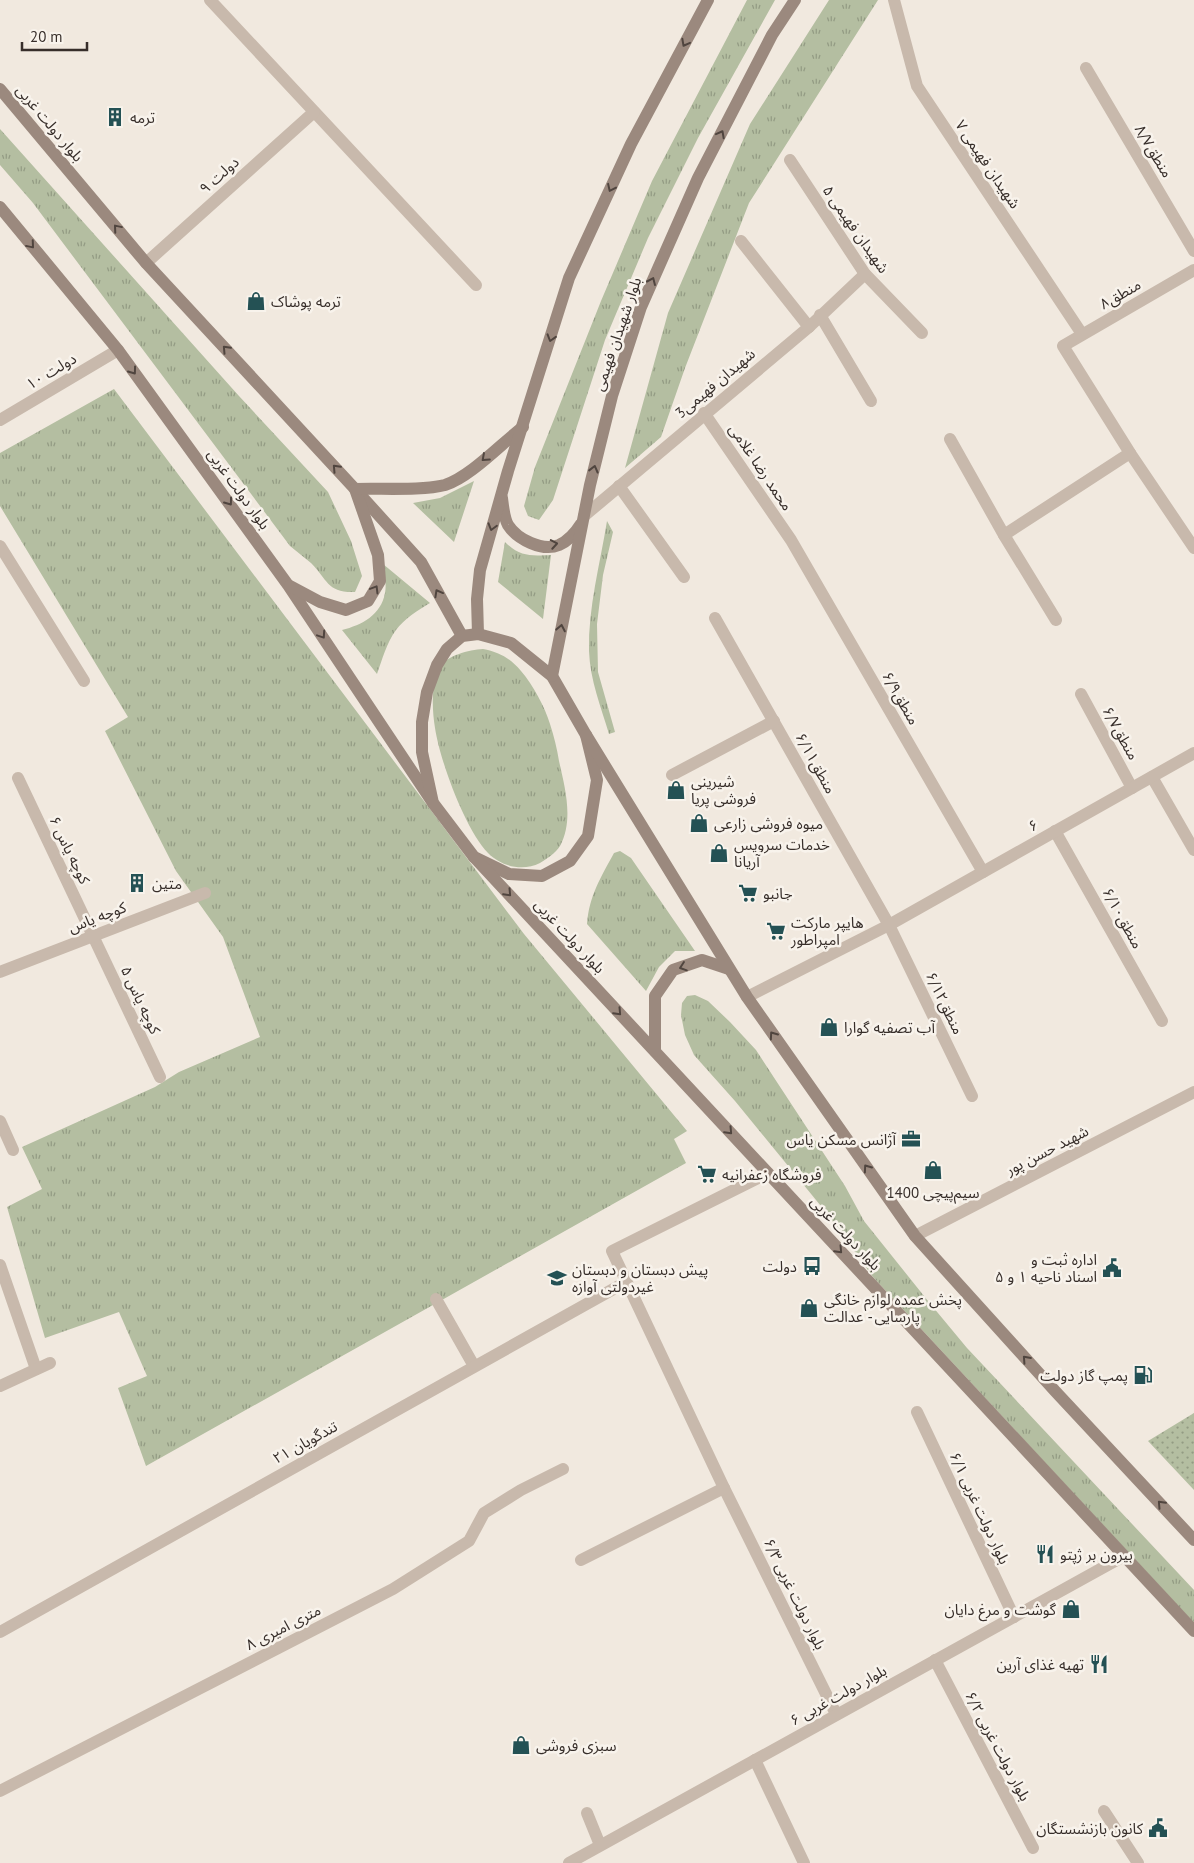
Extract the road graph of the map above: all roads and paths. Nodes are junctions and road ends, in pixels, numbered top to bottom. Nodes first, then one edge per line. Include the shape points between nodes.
1 (210, 0) edge
2 (708, 0) edge
3 (795, 0) edge
4 (894, 0) edge
5 (1086, 68) dead end
6 (0, 88) edge
7 (314, 112) junction
8 (790, 160) dead end
9 (0, 207) edge
10 (741, 241) dead end
11 (1194, 251) edge
12 (146, 263) junction
13 (1193, 273) edge
14 (865, 274) junction
15 (476, 285) dead end
16 (820, 315) junction
17 (808, 327) junction
18 (922, 333) dead end
19 (1082, 334) junction
20 (118, 350) junction
21 (871, 401) dead end
22 (704, 413) junction
23 (0, 420) edge
24 (523, 427) junction
25 (950, 439) dead end
26 (1130, 453) junction
27 (619, 486) junction
28 (355, 488) junction
29 (501, 496) junction
30 (583, 519) junction
31 (1004, 535) junction
32 (791, 540) joint
33 (0, 546) edge
34 (1194, 548) edge
35 (684, 577) dead end
36 (288, 585) junction
37 (715, 618) dead end
38 (1056, 620) dead end
39 (478, 634) junction
40 (462, 636) junction
41 (552, 676) junction
42 (84, 681) dead end
43 (1081, 694) dead end
44 (774, 721) junction
45 (586, 735) junction
46 (1194, 753) edge
47 (672, 775) dead end
48 (1152, 777) junction
49 (18, 778) dead end
50 (1132, 788) junction
51 (433, 803) junction
52 (1055, 831) junction
53 (1194, 850) edge
54 (474, 857) junction
55 (983, 872) junction
56 (205, 893) dead end
57 (889, 925) junction
58 (94, 936) junction
59 (729, 969) junction
60 (0, 972) edge
61 (747, 997) junction
62 (1162, 1021) dead end
63 (655, 1051) junction
64 (160, 1077) dead end
65 (1194, 1092) edge
66 (972, 1096) dead end
67 (0, 1121) edge
68 (13, 1150) dead end
69 (768, 1173) junction
70 (915, 1236) junction
71 (0, 1264) edge
72 (626, 1282) junction
73 (436, 1299) dead end
74 (6, 1300) edge
75 (50, 1363) dead end
76 (474, 1366) junction
77 (36, 1369) junction
78 (0, 1386) edge
79 (917, 1412) dead end
80 (563, 1469) dead end
81 (724, 1488) junction
82 (1194, 1540) edge
83 (1124, 1556) junction
84 (582, 1560) dead end
85 (1014, 1617) junction
86 (1194, 1631) edge
87 (0, 1632) edge
88 (935, 1660) junction
89 (836, 1714) junction
90 (755, 1760) junction
91 (0, 1791) edge
92 (1104, 1811) dead end
93 (587, 1813) dead end
94 (600, 1845) junction
95 (1033, 1848) dead end
96 (568, 1863) edge
97 (804, 1863) edge
98 (1138, 1863) edge

1 - 7 street
2 -> 24 main road via 631,144 570,278
30 -> 3 main road, بلوار شهیدان فهیمی via 612,396 641,307 698,178 772,35
4 - 19 street, شهیدان فهیمی ۷ via 917,86
5 - 11 street, منطق۸/۷
12 -> 6 main road, بلوار دولت غربی
7 - 12 street, ۹ دولت
7 - 15 street
8 - 14 street, شهیدان فهیمی ۵
9 -> 20 main road, بلوار دولت غربی
10 - 17 street
28 -> 12 main road, بلوار دولت غربی
13 - 19 street, منطق۸
14 - 16 street, 3شهیدان فهیمی
14 - 18 street, شهیدان فهیمی ۵
16 - 17 street, 3شهیدان فهیمی
16 - 21 street
17 - 22 street, 3شهیدان فهیمی
19 - 26 street, منطق۸ via 1063,346
20 - 23 street, ۱۰ دولت
20 -> 36 main road, بلوار دولت غربی
22 - 27 street, 3شهیدان فهیمی
22 - 32 street, محمد رضا غلامی
24 -> 28 main road via 468,474 444,485
24 - 29 main road
25 - 31 street
26 - 31 street
26 - 34 street
27 - 30 street, 3شهیدان فهیمی
27 - 35 street
36 -> 28 main road via 320,602 346,610 368,601 380,581 378,555
40 -> 28 main road, بلوار دولت غربی via 421,562
29 -> 30 main road via 507,523 513,532 534,546 558,545 576,532
29 -> 39 main road via 480,570
41 -> 30 main road, بلوار شهیدان فهیمی
31 - 38 street
32 - 55 street, منطق۶/۹
33 - 42 street
36 -> 51 main road, بلوار دولت غربی
37 - 44 street, منطق۶/۱۱
39 - 40 main road
39 - 41 main road via 512,643
40 - 51 main road via 437,665 427,692 422,752
41 - 45 main road
43 - 50 street, منطق۶/۷
44 - 47 street
44 - 57 street, منطق۶/۱۱
45 - 54 main road via 597,780 595,803 588,836 570,861 542,876 509,874
45 - 59 main road
46 - 48 street, ۶
48 - 50 street, ۶
48 - 53 street
49 - 58 street, کوچه یاس ۶
50 - 52 street, ۶
51 - 54 main road, بلوار دولت غربی
52 - 55 street, ۶
52 - 62 street, منطق۶/۱۰
54 -> 63 main road, بلوار دولت غربی
55 - 57 street, ۶
56 - 58 street, کوچه یاس
57 - 61 street, ۶
57 - 66 street, منطق۶/۱۲
58 - 60 street, کوچه یاس
58 - 64 street, کوچه یاس ۵
59 - 61 main road
59 -> 63 main road via 702,960 673,970 655,996
70 -> 61 main road
63 -> 69 main road, بلوار دولت غربی
65 - 70 street, شهید حسن پور
67 - 68 street
69 - 72 street, بلوار دولت غربی ۶/۳ via 612,1251
69 -> 83 main road, بلوار دولت غربی
82 -> 70 main road
71 - 74 street
72 - 76 street, ۲۱ تندگویان
72 - 81 street, بلوار دولت غربی ۶/۳
73 - 76 street
74 - 77 street
75 - 77 street
76 - 87 street, ۲۱ تندگویان
77 - 78 street
79 - 85 street, بلوار دولت غربی ۶/۱
80 - 91 street, ۸ متری امیری via 484,1513 469,1541 393,1589
81 - 84 street
81 - 89 street, بلوار دولت غربی ۶/۳
83 - 85 street, بلوار دولت غربی ۶
83 - 86 main road, بلوار دولت غربی
85 - 88 street, بلوار دولت غربی ۶
88 - 89 street, بلوار دولت غربی ۶
88 - 95 street, بلوار دولت غربی ۶/۲
89 - 90 street, بلوار دولت غربی ۶
90 - 94 street, بلوار دولت غربی ۶
90 - 97 street
92 - 98 street
93 - 94 street
94 - 96 street, بلوار دولت غربی ۶

